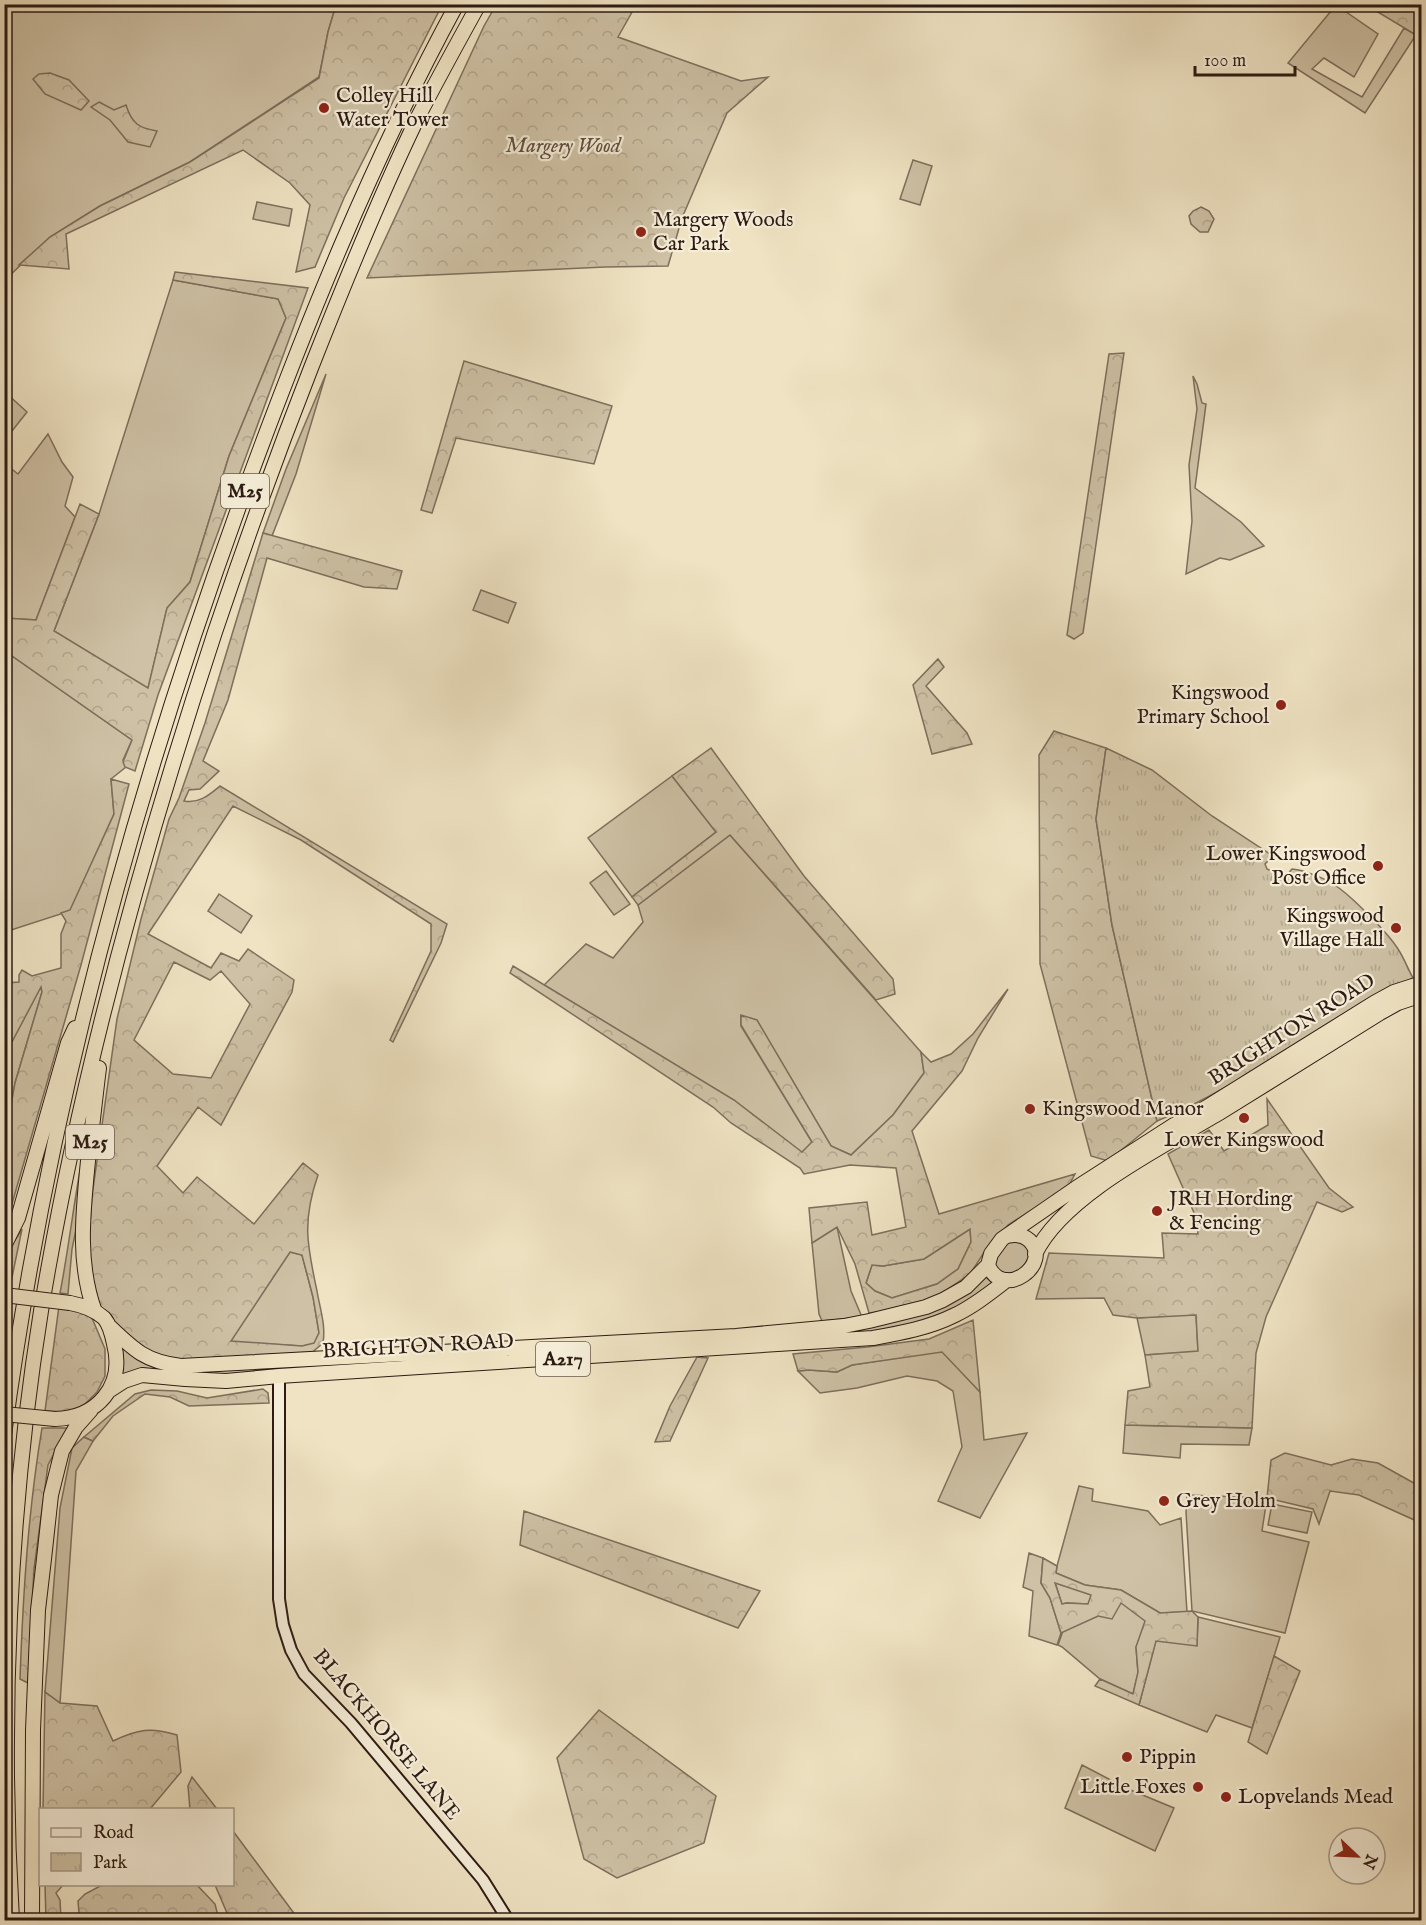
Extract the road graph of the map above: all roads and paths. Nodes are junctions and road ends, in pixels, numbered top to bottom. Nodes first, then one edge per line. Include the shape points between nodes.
1 (457, 4) edge
2 (479, 4) edge
3 (1422, 983) edge
4 (1422, 995) edge
5 (88, 999) junction
6 (106, 1004) junction
7 (1007, 1236) junction
8 (4, 1246) edge
9 (1035, 1254) junction
10 (988, 1265) junction
11 (1007, 1280) junction
12 (4, 1295) edge
13 (95, 1312) junction
14 (110, 1326) junction
15 (279, 1376) junction
16 (185, 1379) junction
17 (110, 1390) junction
18 (91, 1410) junction
19 (4, 1413) edge
20 (4, 1435) edge
21 (71, 1436) junction
22 (12, 1920) edge
23 (32, 1920) edge
24 (508, 1920) edge

1 - 5 highway, M25 via 368,183 267,431 177,688
2 - 6 highway, M25 via 381,197 275,461 178,745
3 - 7 highway, BRIGHTON ROAD / A217 via 1374,1003 1174,1125
4 - 9 highway, BRIGHTON ROAD / A217 via 1380,1013 1126,1168 1059,1221
5 - 8 highway, M25 via 68,1043 18,1218
5 - 20 highway, M25 via 39,1214
6 - 13 highway, M25 via 83,1211 83,1259
6 - 22 highway, M25 via 56,1229 41,1311 22,1462 8,1685
7 - 9 highway via 1026,1238
7 - 10 highway, A217 via 996,1245
9 - 11 highway, A217 via 1031,1269 1017,1279
10 - 11 highway via 997,1276
10 - 14 highway, BRIGHTON ROAD / A217 via 966,1287 926,1307 844,1326 736,1336 182,1366 151,1360
11 - 15 highway, BRIGHTON ROAD / A217 via 945,1320 873,1338
12 - 13 highway, bridge via 70,1303
13 - 14 highway, BRIGHTON ROAD
14 - 17 highway via 117,1356
15 - 16 highway, BRIGHTON ROAD / A217 via 226,1381
15 - 24 street, BLACKHORSE LANE via 279,1599 291,1650 304,1674 351,1723 483,1880
16 - 17 highway, BRIGHTON ROAD / A217 via 142,1375
16 - 21 highway via 128,1387
17 - 18 highway
18 - 19 highway, bridge via 67,1419
18 - 21 highway
21 - 23 highway via 62,1451 51,1495 38,1610 31,1791

